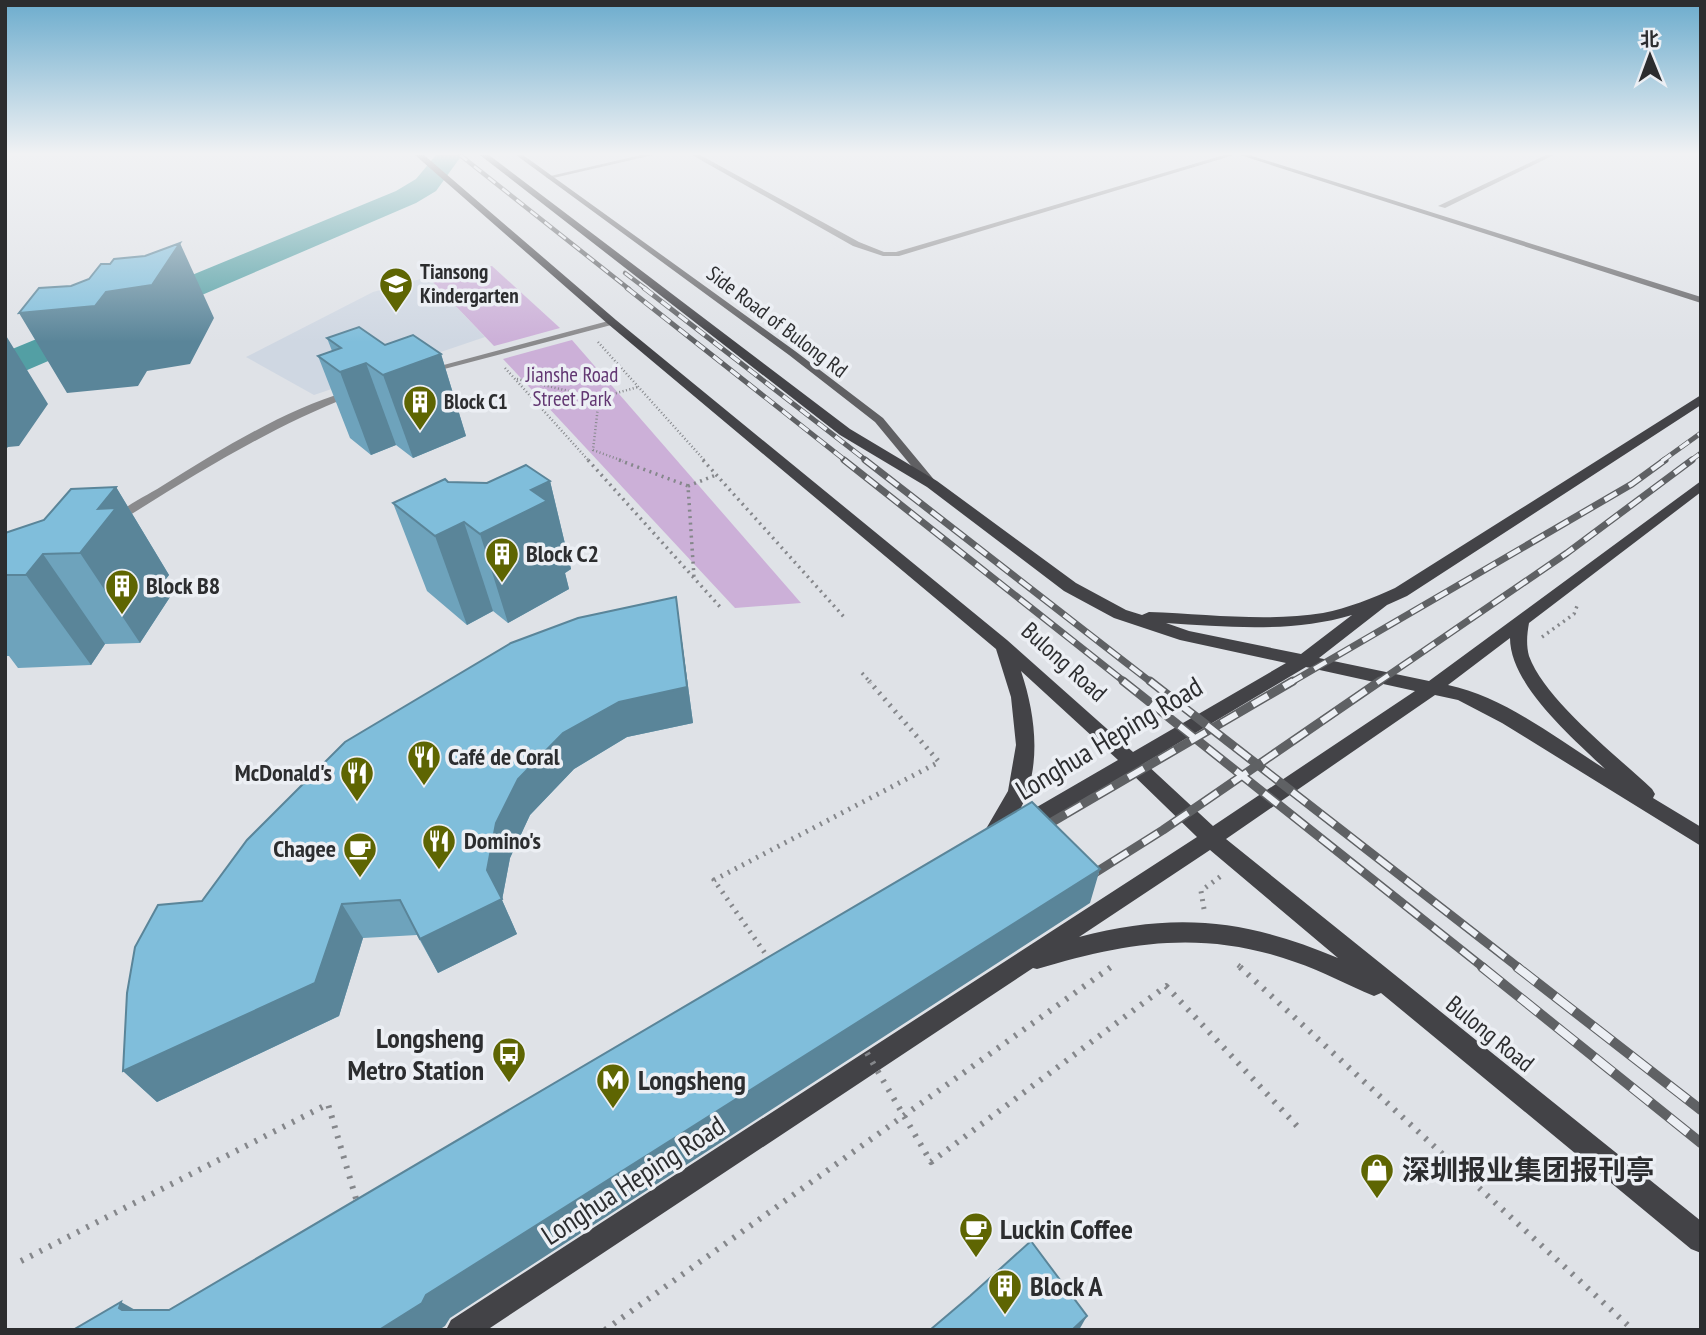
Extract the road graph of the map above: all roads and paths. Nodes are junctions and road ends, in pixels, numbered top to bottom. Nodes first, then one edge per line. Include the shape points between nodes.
1 (492, 217) edge
2 (565, 217) edge
3 (605, 217) edge
4 (808, 217) edge
5 (1020, 217) edge
6 (1440, 217) edge
7 (1468, 217) edge
8 (1701, 293) edge
9 (1701, 300) edge
10 (612, 322) junction
11 (590, 334) dead end
12 (498, 359) dead end
13 (419, 372) edge
14 (514, 378) junction
15 (638, 387) junction
16 (359, 390) edge
17 (599, 398) junction
18 (1701, 399) edge
19 (593, 450) junction
20 (582, 454) junction
21 (716, 475) junction
22 (932, 484) junction
23 (1701, 485) edge
24 (688, 486) junction
25 (104, 528) edge
26 (694, 578) junction
27 (1381, 601) junction
28 (721, 608) dead end
29 (1120, 614) junction
30 (844, 617) dead end
31 (1522, 620) junction
32 (1001, 644) junction
33 (1305, 660) junction
34 (862, 673) dead end
35 (1434, 687) junction
36 (1130, 761) junction
37 (1675, 822) junction
38 (1701, 838) edge
39 (1210, 839) junction
40 (1221, 876) dead end
41 (1204, 914) dead end
42 (1231, 960) dead end
43 (1118, 963) dead end
44 (1017, 965) junction
45 (776, 969) edge
46 (1400, 997) junction
47 (867, 1053) dead end
48 (1297, 1126) dead end
49 (359, 1209) edge
50 (1701, 1239) edge
51 (21, 1261) dead end
52 (461, 1330) edge
53 (605, 1330) edge
54 (1633, 1330) edge

1 - 10 main road, Bulong Road
2 - 22 main road via 845,432
3 - 22 main road, Side Road of Bulong Rd via 879,420
4 - 5 street via 883,254
6 - 9 main road
7 - 8 main road
10 - 13 lane
10 - 32 main road, Bulong Road
11 - 15 path
12 - 14 path
14 - 17 path
14 - 20 path
15 - 17 path
15 - 21 path
16 - 25 lane via 286,419
17 - 19 path
18 - 27 main road, Longhua Heping Road
19 - 20 path
19 - 24 path
20 - 26 path
21 - 24 path
21 - 30 path
22 - 29 main road via 1070,587
23 - 31 main road, Longhua Heping Road
24 - 26 path
26 - 28 path
27 - 29 main road via 1324,618 1246,622
27 - 33 main road, Longhua Heping Road
29 - 33 main road via 1218,644
31 - 35 main road, Longhua Heping Road
31 - 37 main road via 1517,637 1535,682 1576,729
32 - 36 main road, Bulong Road
32 - 36 main road, Longhua Heping Road via 1025,716 1026,750 1022,782 1007,818 978,852
33 - 35 main road
33 - 36 main road, Longhua Heping Road
34 - 45 path via 939,762 714,880
35 - 37 main road via 1463,695 1508,718
35 - 39 main road, Longhua Heping Road
36 - 39 main road, Bulong Road
37 - 38 main road
39 - 44 main road, Longhua Heping Road
39 - 46 main road, Bulong Road
40 - 41 path via 1201,891
42 - 54 path
43 - 53 path
44 - 46 main road via 1086,944 1149,932 1206,932 1265,942 1322,960
44 - 52 main road, Longhua Heping Road
46 - 50 main road, Bulong Road
47 - 48 path, bridge via 931,1162 1166,986
49 - 51 path via 328,1104

